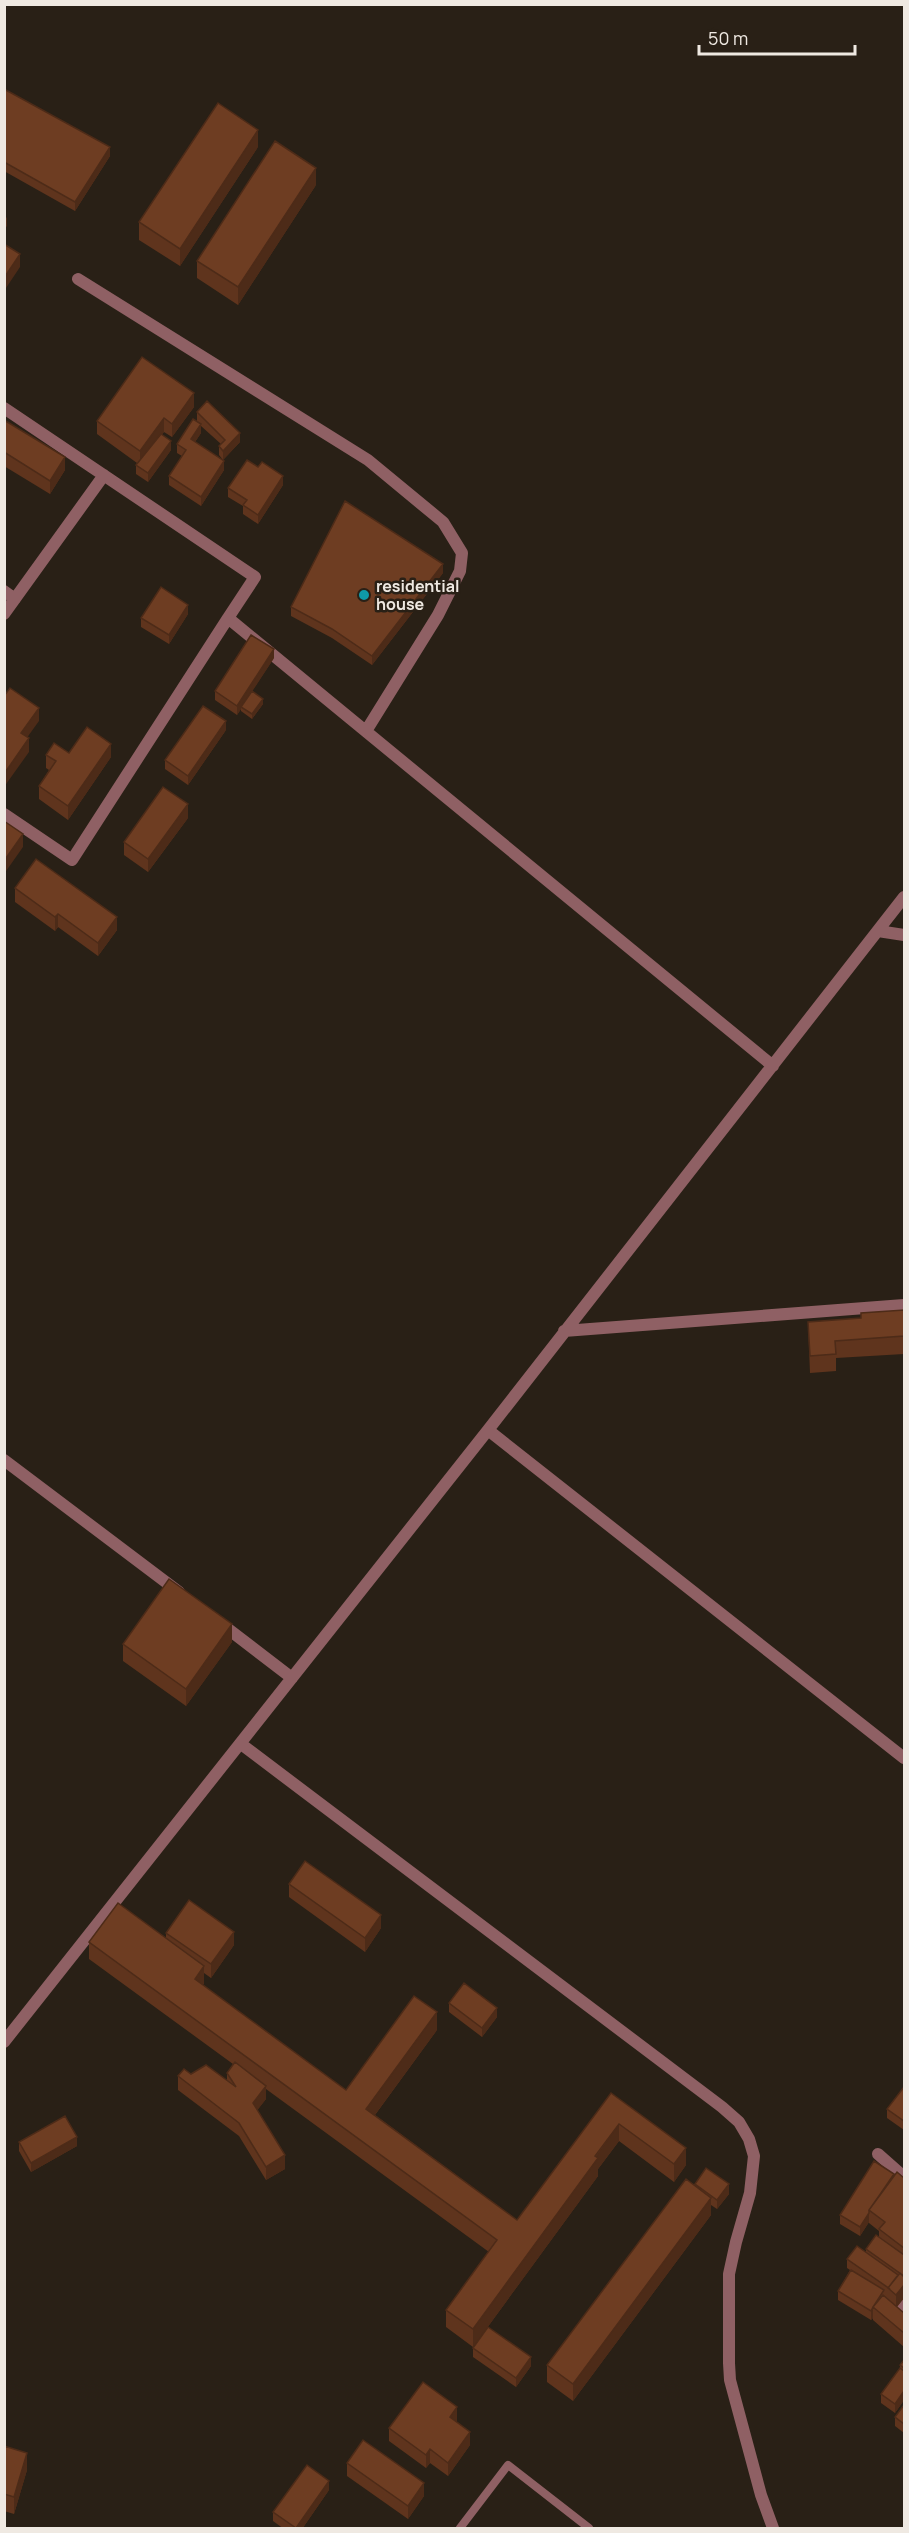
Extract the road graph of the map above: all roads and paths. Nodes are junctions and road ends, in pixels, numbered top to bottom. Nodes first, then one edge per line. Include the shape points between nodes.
1 (78, 279) dead end
2 (4, 408) edge
3 (104, 475) junction
4 (10, 595) edge
5 (4, 614) edge
6 (228, 618) junction
7 (366, 731) junction
8 (4, 814) edge
9 (904, 897) edge
10 (878, 931) junction
11 (904, 935) edge
12 (772, 1066) junction
13 (904, 1305) edge
14 (564, 1331) junction
15 (488, 1430) junction
16 (4, 1460) edge
17 (190, 1600) edge
18 (209, 1614) edge
19 (292, 1678) junction
20 (241, 1744) junction
21 (904, 1758) edge
22 (4, 2043) edge
23 (878, 2154) dead end
24 (904, 2177) edge
25 (460, 2529) edge
26 (589, 2529) edge
27 (773, 2529) edge

1 - 7 street via 368,460 443,522 462,553 460,572
2 - 3 street
3 - 4 street
3 - 6 street via 255,578
4 - 5 street
6 - 7 street
6 - 8 street via 72,860
7 - 12 street
9 - 10 street
10 - 11 street
10 - 12 street
12 - 14 street
13 - 14 street
14 - 15 street
15 - 19 street
15 - 21 street
16 - 17 street
18 - 19 street
19 - 20 street
20 - 22 street
20 - 27 street via 739,2122 754,2156 729,2274 730,2380
23 - 24 street
25 - 26 lane via 508,2465

